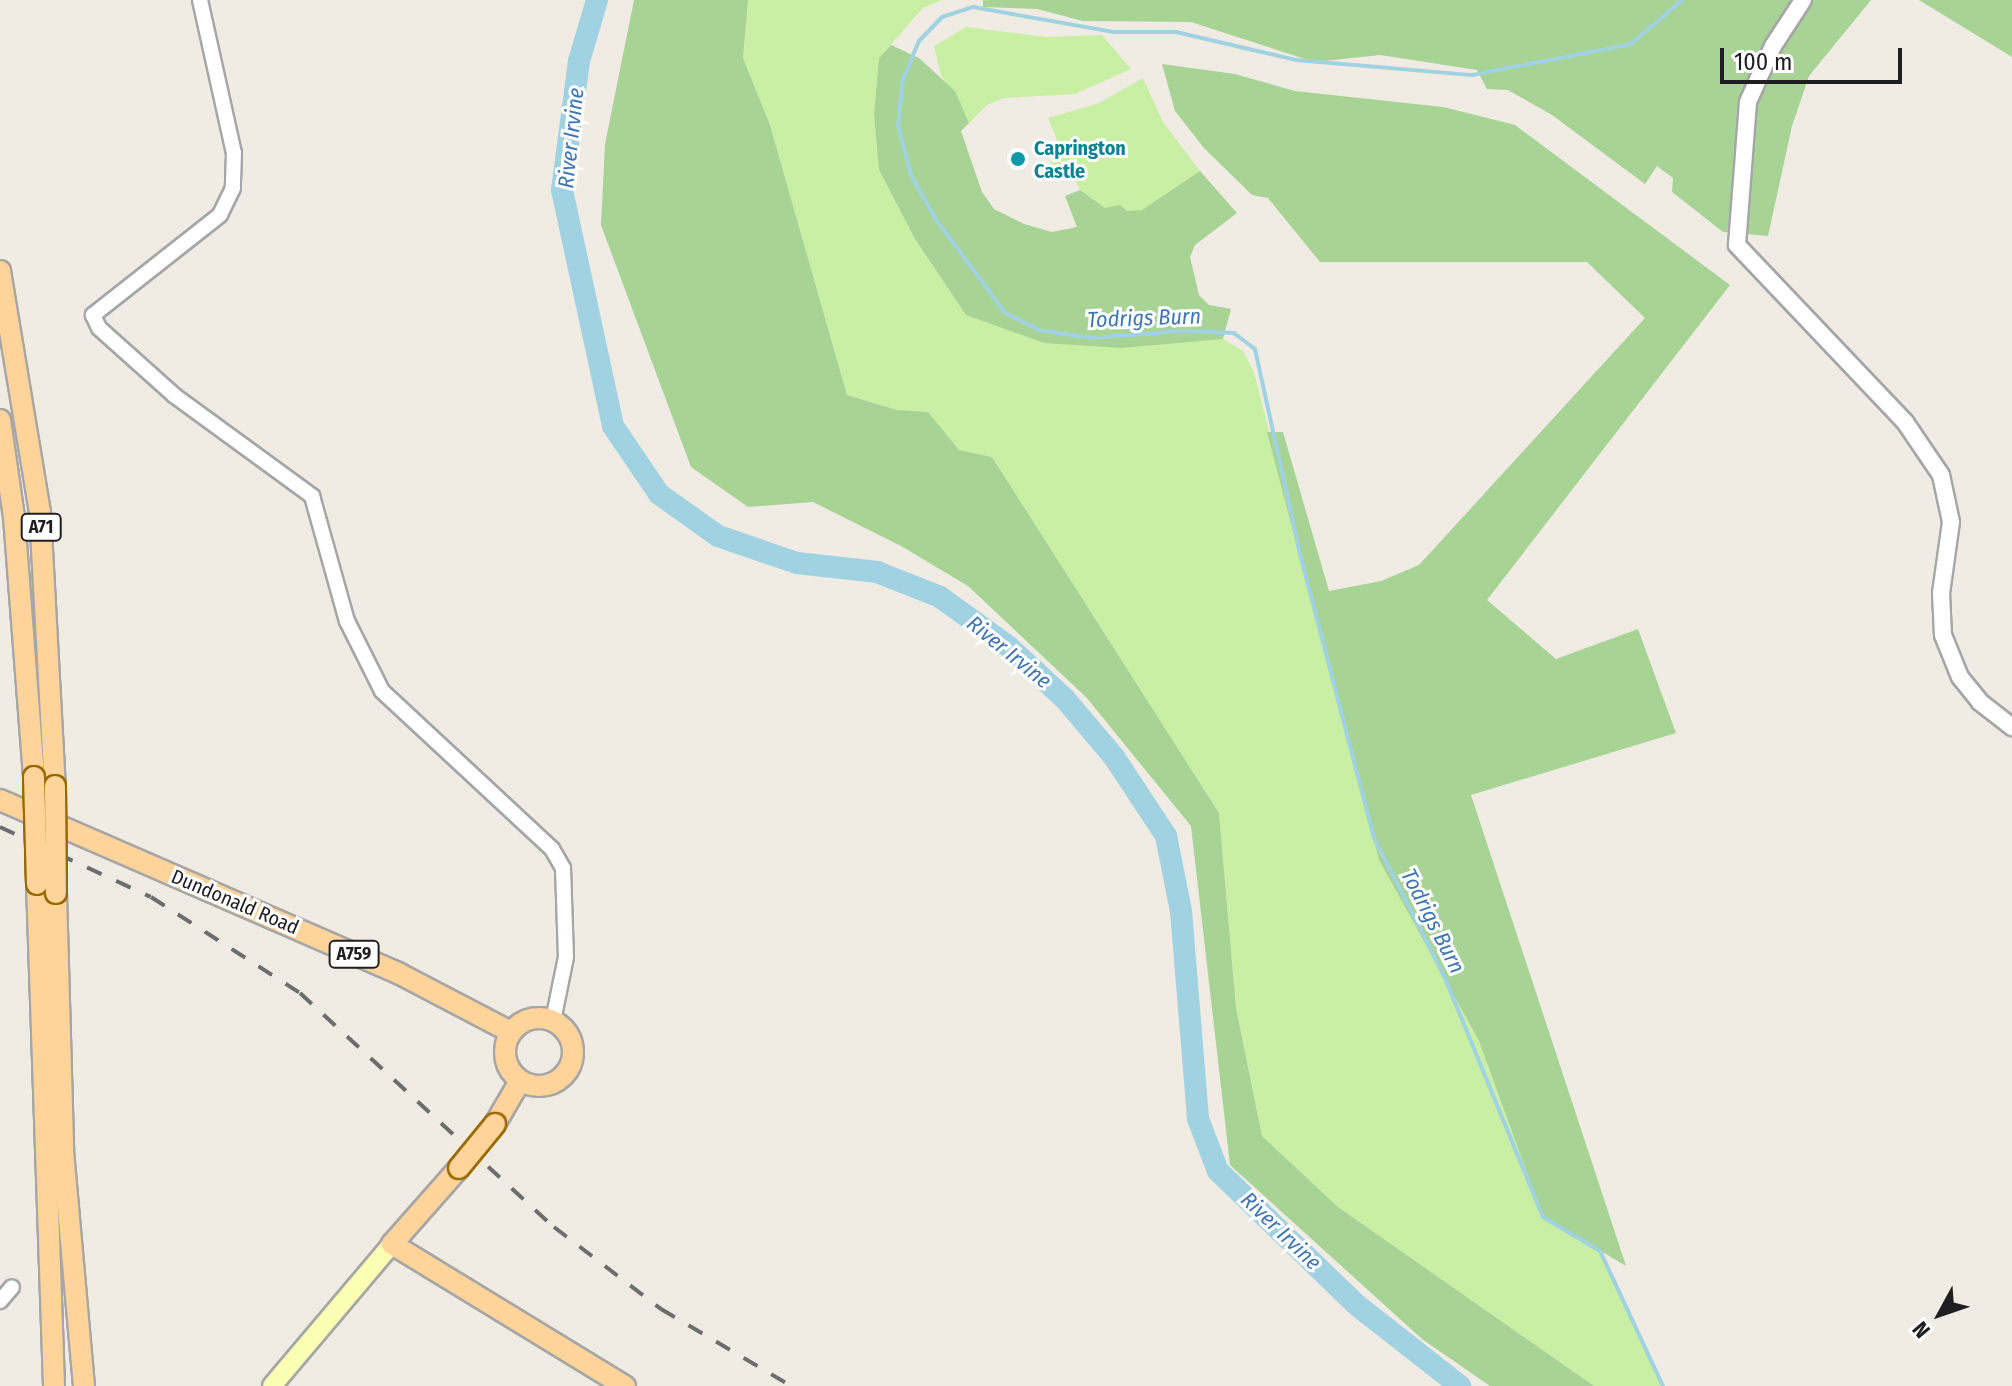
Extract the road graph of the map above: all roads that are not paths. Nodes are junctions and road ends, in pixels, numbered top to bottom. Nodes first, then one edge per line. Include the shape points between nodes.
1 (200, 0) edge
2 (1803, 0) edge
3 (0, 271) edge
4 (0, 420) edge
5 (2012, 727) edge
6 (0, 800) edge
7 (46, 888) junction
8 (553, 1021) junction
9 (511, 1032) junction
10 (520, 1081) junction
11 (392, 1244) junction
12 (12, 1287) dead end
13 (0, 1301) edge
14 (54, 1386) edge
15 (84, 1386) edge
16 (272, 1386) edge
17 (625, 1386) edge

1 - 8 street via 234,153 233,188 220,215 93,315 99,328 175,396 312,496 347,621 382,691 552,849 563,868 566,957
2 - 5 street via 1773,46 1748,102 1737,245 1905,422 1941,475 1951,522 1941,593 1943,635 1960,677 1980,702
3 - 7 main road, A71, bridge via 40,512 55,786
4 - 7 main road, A71, bridge via 14,517
6 - 9 main road, Dundonald Road / A759 via 398,973
7 - 14 main road, A71
7 - 15 main road, A71
8 - 9 main road via 530,1019
8 - 10 main road via 571,1039 571,1065 554,1083 540,1087
9 - 10 main road via 505,1060
10 - 11 main road, bridge via 495,1124
11 - 16 main road
11 - 17 main road
12 - 13 street

